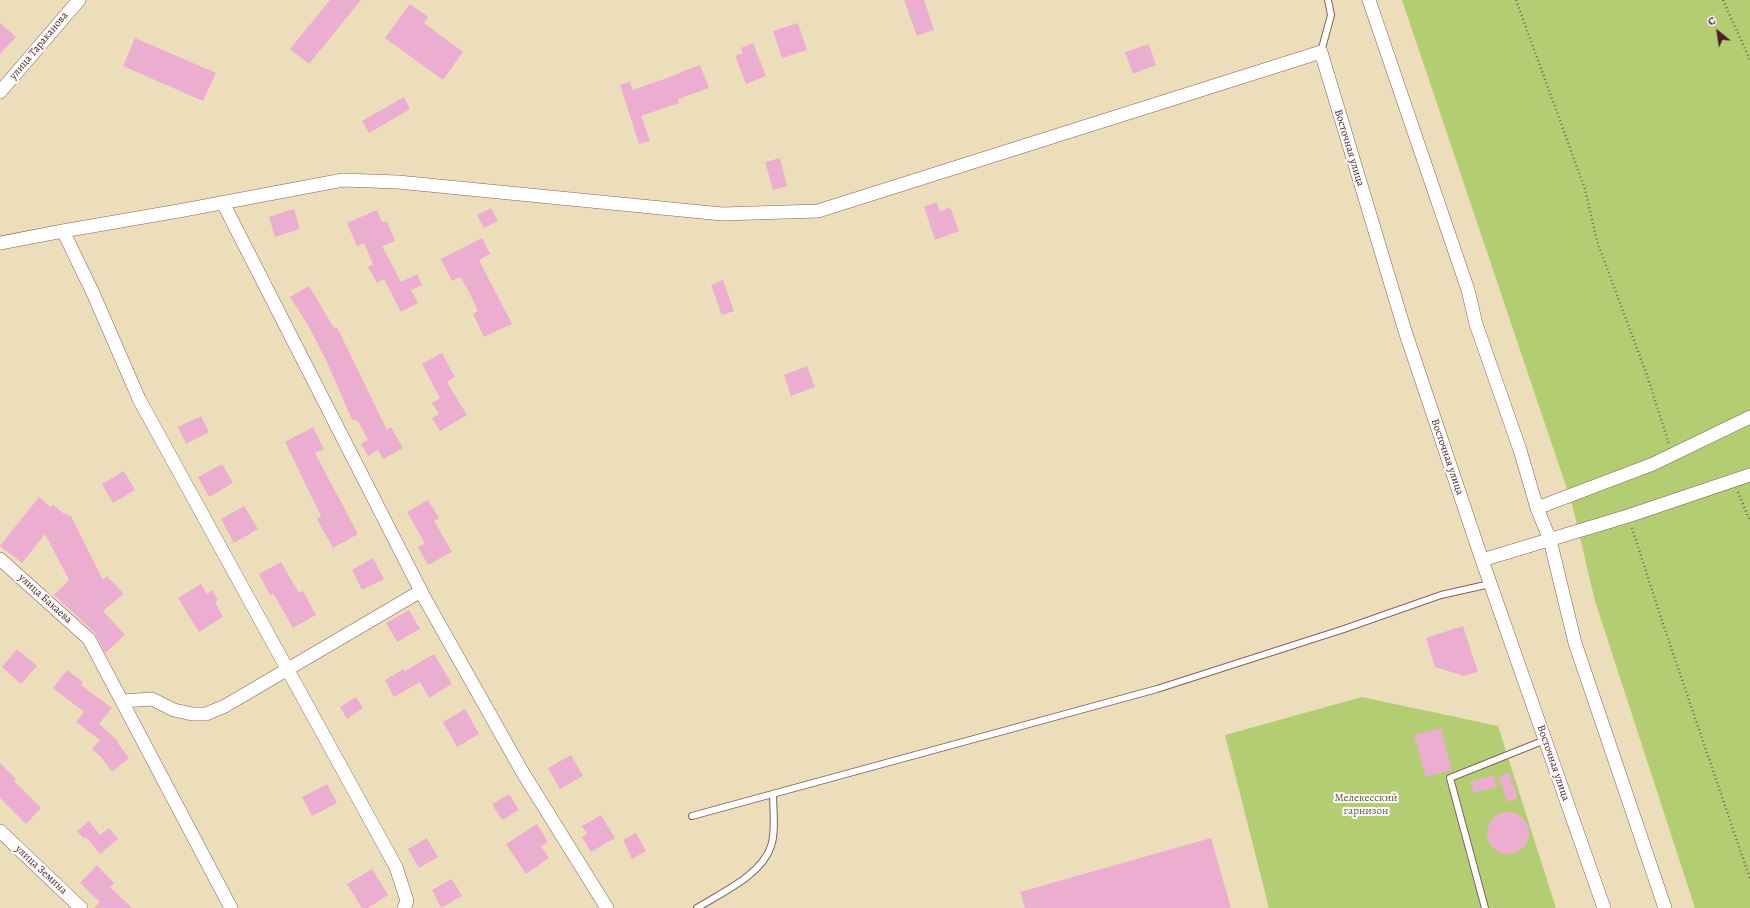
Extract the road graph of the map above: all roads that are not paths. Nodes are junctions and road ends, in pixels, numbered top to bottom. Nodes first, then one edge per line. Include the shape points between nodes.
1 (79, 0) edge
2 (1328, 0) edge
3 (1369, 0) edge
4 (1321, 52) junction
5 (0, 92) edge
6 (223, 203) junction
7 (63, 231) junction
8 (0, 243) edge
9 (1750, 417) edge
10 (1750, 475) edge
11 (1537, 508) junction
12 (1550, 540) junction
13 (0, 559) edge
14 (1482, 560) junction
15 (1490, 584) junction
16 (421, 591) junction
17 (286, 670) junction
18 (122, 701) junction
19 (1545, 740) junction
20 (774, 794) junction
21 (692, 816) dead end
22 (0, 831) edge
23 (81, 908) edge
24 (232, 908) edge
25 (404, 908) edge
26 (607, 908) edge
27 (697, 908) edge
28 (1485, 908) edge
29 (1604, 908) edge
30 (1665, 908) edge

1 - 5 street, улица Тараканова
2 - 4 lane via 1331,15
3 - 11 street via 1468,290 1476,324 1520,450
4 - 6 street via 818,211 722,214 398,182 343,180
4 - 14 street, Восточная улица via 1405,331
6 - 7 street
6 - 16 street
7 - 8 street
7 - 17 street via 138,399
9 - 11 street via 1653,464
10 - 12 street
11 - 12 street
12 - 14 street
12 - 30 street via 1575,643
13 - 18 street, улица Бакаева via 89,639
14 - 15 street, Восточная улица
15 - 19 street, Восточная улица
15 - 20 lane via 1441,595 1157,689
16 - 17 street
16 - 26 street via 523,773
17 - 18 street via 226,706 206,714 174,710 152,700
17 - 25 street via 396,867 406,901
18 - 24 street
19 - 28 lane via 1450,778
19 - 29 street, Восточная улица
20 - 21 lane
20 - 27 lane via 771,846 758,868 740,883
22 - 23 street, улица Земина

